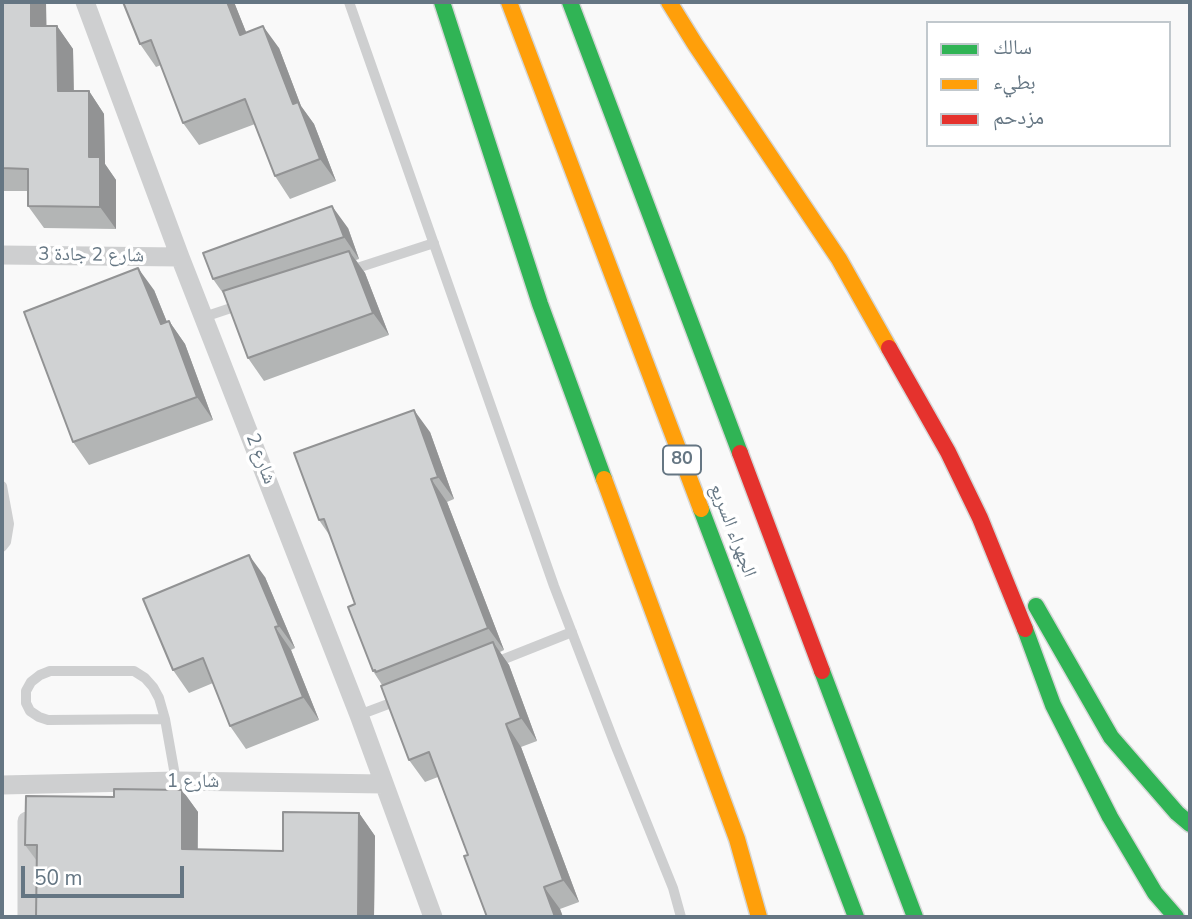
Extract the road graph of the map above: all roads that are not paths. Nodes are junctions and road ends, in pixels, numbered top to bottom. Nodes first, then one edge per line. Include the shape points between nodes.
1 (85, 2) edge
2 (349, 2) edge
3 (442, 2) edge
4 (509, 2) edge
5 (570, 2) edge
6 (669, 2) edge
7 (434, 243) junction
8 (2, 255) edge
9 (180, 257) junction
10 (344, 272) edge
11 (255, 300) edge
12 (204, 317) junction
13 (2, 486) edge
14 (980, 518) junction
15 (2, 547) edge
16 (572, 632) junction
17 (485, 666) edge
18 (410, 695) edge
19 (359, 715) junction
20 (165, 719) junction
21 (176, 781) junction
22 (384, 784) junction
23 (2, 785) edge
24 (27, 785) junction
25 (1190, 824) edge
26 (913, 910) edge
27 (27, 917) edge
28 (433, 917) edge
29 (681, 917) edge
30 (760, 917) edge
31 (856, 917) edge
32 (1176, 917) edge

1 - 9 street, شارع 2
2 - 7 lane
3 - 30 highway via 540,304 737,839
4 - 31 highway, الجهراء السريع / 80
5 - 26 highway, الجهراء السريع
6 - 14 highway via 839,259
7 - 10 lane
7 - 16 lane
8 - 9 street, شارع 2 جادة 3
9 - 12 street, شارع 2
11 - 12 lane
12 - 19 street, شارع 2
13 - 15 lane via 9,524
14 - 25 highway via 1111,737
14 - 32 highway via 1053,705 1110,817 1155,893
16 - 17 lane
16 - 29 lane
18 - 19 lane
19 - 22 street, شارع 2
20 - 20 lane via 153,687 134,671 50,671 31,682 26,691 30,711 48,720
20 - 21 lane
21 - 22 street, شارع 1
21 - 24 street, شارع 1
22 - 28 street, شارع 2
23 - 24 street, شارع 1
24 - 27 street

